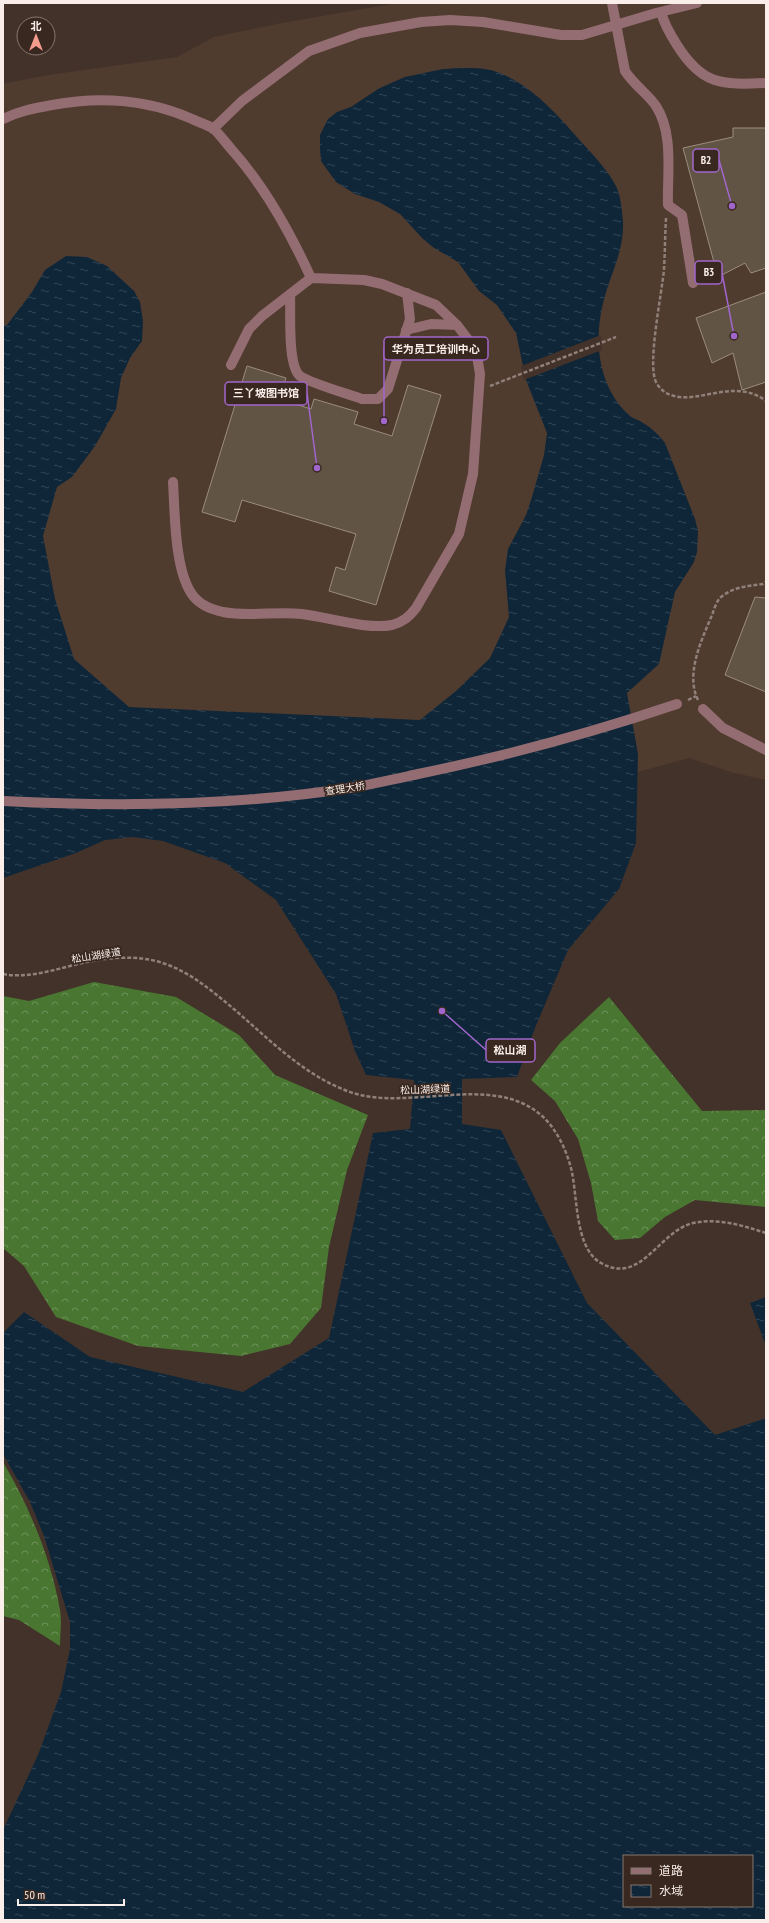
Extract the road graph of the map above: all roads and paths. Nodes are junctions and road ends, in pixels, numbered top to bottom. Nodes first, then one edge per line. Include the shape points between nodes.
1 (612, 3) edge
2 (697, 3) edge
3 (661, 12) junction
4 (616, 24) junction
5 (766, 83) edge
6 (3, 119) edge
7 (213, 129) junction
8 (668, 205) junction
9 (311, 278) junction
10 (693, 283) dead end
11 (407, 293) junction
12 (290, 294) junction
13 (458, 325) junction
14 (406, 330) junction
15 (616, 337) dead end
16 (231, 364) dead end
17 (499, 382) dead end
18 (766, 401) edge
19 (173, 482) dead end
20 (766, 582) edge
21 (677, 704) dead end
22 (703, 709) joint
23 (766, 750) edge
24 (3, 801) edge
25 (3, 974) edge
26 (766, 1233) edge

1 - 4 street
2 - 3 street
3 - 4 street
3 - 5 street via 665,26 685,58 699,72 729,84
4 - 7 street via 591,33 572,36 483,22 450,20 421,22 360,33 309,51 242,101
4 - 8 street via 630,80 655,104 664,125 667,138
6 - 7 street via 37,108 104,99 153,105
7 - 9 street via 243,162 270,200 294,239
8 - 10 street via 682,215
8 - 18 path via 664,269 653,359 655,381 667,394 677,397 689,398 723,391 740,391 758,395
9 - 11 street via 364,280
9 - 12 street
11 - 13 street via 436,305
11 - 14 street via 410,319
12 - 14 street via 292,354 297,371 306,379 362,399 378,399 388,389
12 - 16 street via 249,329
13 - 14 street via 431,324
13 - 19 street via 476,350 480,374 473,474 459,534 432,584 408,619 391,625 365,625 300,614 225,612 207,608 194,596 182,572 176,537
15 - 17 path
20 - 22 path via 735,588 719,599 695,662 693,684
21 - 24 street, 查理大桥 via 606,728 529,749 351,788 270,798 174,804 78,805
22 - 23 street via 723,728
25 - 26 path, 松山湖绿道 via 31,974 106,959 132,958 156,961 196,979 313,1074 355,1093 411,1099 476,1095 510,1099 540,1114 562,1143 571,1168 582,1236 587,1250 601,1264 627,1268 642,1262 668,1236 691,1224 718,1220

